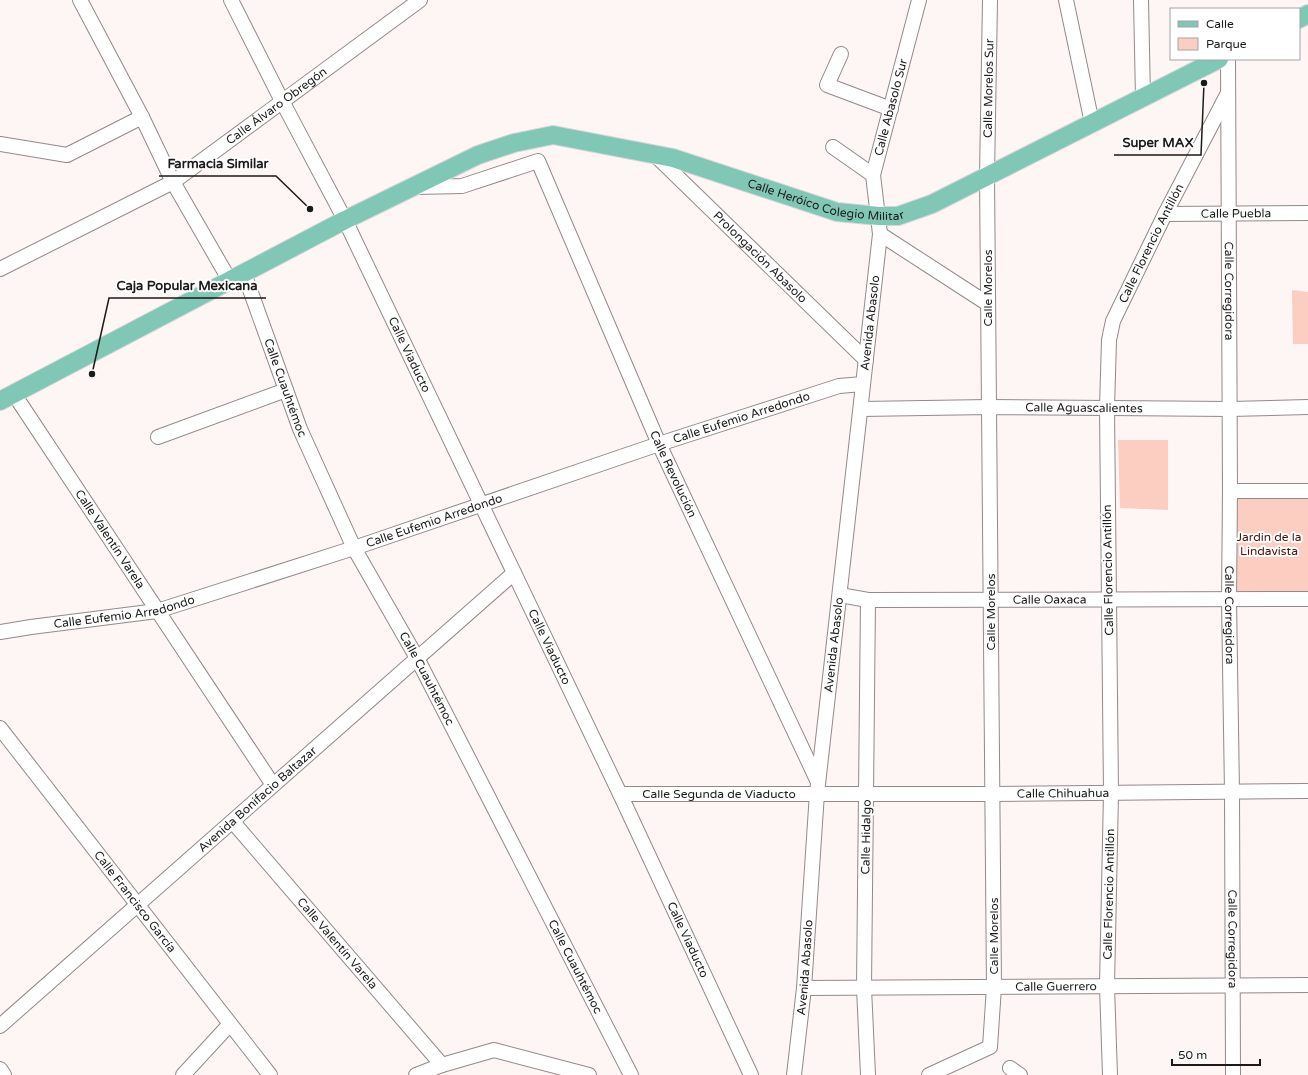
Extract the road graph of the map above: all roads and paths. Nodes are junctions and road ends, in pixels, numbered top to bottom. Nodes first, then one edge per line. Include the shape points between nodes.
1 (80, 0) edge
2 (231, 0) edge
3 (420, 0) edge
4 (919, 0) edge
5 (990, 0) edge
6 (1066, 0) edge
7 (1141, 0) edge
8 (840, 54) dead end
9 (1217, 60) edge
10 (1228, 60) edge
11 (1229, 92) junction
12 (1143, 98) junction
13 (282, 101) junction
14 (891, 109) junction
15 (142, 117) junction
16 (1092, 123) junction
17 (0, 144) edge
18 (833, 147) dead end
19 (654, 154) junction
20 (538, 162) joint
21 (874, 175) junction
22 (987, 176) junction
23 (173, 182) junction
24 (414, 187) junction
25 (1308, 212) edge
26 (1229, 213) junction
27 (1165, 214) junction
28 (878, 216) junction
29 (345, 220) junction
30 (880, 234) junction
31 (0, 269) edge
32 (237, 277) junction
33 (988, 304) junction
34 (866, 360) junction
35 (863, 384) junction
36 (286, 390) junction
37 (7, 397) edge
38 (989, 407) junction
39 (1308, 407) edge
40 (1107, 408) junction
41 (1230, 409) junction
42 (861, 410) junction
43 (158, 437) dead end
44 (659, 444) junction
45 (1308, 490) edge
46 (1230, 491) junction
47 (481, 504) junction
48 (354, 548) junction
49 (514, 573) junction
50 (840, 595) junction
51 (1308, 599) edge
52 (868, 600) junction
53 (991, 600) junction
54 (1108, 600) junction
55 (1229, 600) junction
56 (157, 612) junction
57 (0, 632) edge
58 (417, 658) junction
59 (0, 728) edge
60 (272, 785) junction
61 (818, 788) junction
62 (1308, 791) edge
63 (1232, 792) junction
64 (866, 793) junction
65 (1112, 793) junction
66 (620, 794) junction
67 (992, 794) junction
68 (233, 822) junction
69 (137, 904) junction
70 (1233, 985) junction
71 (1308, 985) edge
72 (1108, 986) junction
73 (994, 987) junction
74 (804, 988) junction
75 (864, 988) junction
76 (230, 1024) junction
77 (0, 1026) edge
78 (442, 1065) junction
79 (0, 1069) edge
80 (4, 1075) edge
81 (183, 1075) edge
82 (270, 1075) edge
83 (416, 1075) edge
84 (590, 1075) edge
85 (631, 1075) edge
86 (751, 1075) edge
87 (794, 1075) edge
88 (868, 1075) edge
89 (929, 1075) edge
90 (1110, 1075) edge
91 (1233, 1075) edge

1 - 15 street, Calle Cuauhtémoc
2 - 13 street, Calle Viaducto
3 - 13 street, Calle Álvaro Obregón
4 - 14 street, Calle Abasolo Sur
5 - 22 street, Calle Morelos Sur
6 - 16 street
7 - 12 street
8 - 14 street via 827,85
9 - 12 main road, Calle Heróico Colegio Militar
10 - 11 street, Calle Corregidora
11 - 26 street, Calle Corregidora
11 - 27 street, Calle Florencio Antillón
12 - 16 main road, Calle Heróico Colegio Militar
13 - 23 street, Calle Álvaro Obregón
13 - 29 street, Calle Viaducto
14 - 21 street, Calle Abasolo Sur
15 - 17 street via 67,155
15 - 23 street, Calle Cuauhtémoc
16 - 22 main road, Calle Heróico Colegio Militar
18 - 21 street
19 - 24 main road, Calle Heróico Colegio Militar via 553,135 514,143 478,155
19 - 28 main road, Calle Heróico Colegio Militar via 836,212
19 - 34 street, Prolongación Abasolo
20 - 24 street, Calle Heróico Colegio Militar via 462,186
20 - 44 street, Calle Revolución
21 - 28 street, Calle Abasolo Sur
22 - 28 main road, Calle Heróico Colegio Militar via 932,204 898,216
22 - 33 street, Calle Morelos
23 - 31 street, Calle Álvaro Obregón
23 - 32 street, Calle Cuauhtémoc
24 - 29 main road, Calle Heróico Colegio Militar
25 - 26 street, Calle Puebla
26 - 27 street, Calle Puebla
26 - 41 street, Calle Corregidora
27 - 40 street, Calle Florencio Antillón via 1113,322 1109,340
28 - 30 street, Avenida Abasolo
29 - 32 main road, Calle Heróico Colegio Militar
29 - 47 street, Calle Viaducto
30 - 33 street
30 - 34 street, Avenida Abasolo
32 - 36 street, Calle Cuauhtémoc
32 - 37 main road, Calle Heróico Colegio Militar
33 - 38 street, Calle Morelos
34 - 35 street, Avenida Abasolo
35 - 42 street, Avenida Abasolo
35 - 44 street, Calle Eufemio Arredondo via 839,386
36 - 43 street
36 - 48 street, Calle Cuauhtémoc via 300,429
37 - 56 street, Calle Valentín Varela
38 - 40 street, Calle Aguascalientes
38 - 42 street, Calle Aguascalientes
38 - 53 street, Calle Morelos
39 - 41 street, Calle Aguascalientes
40 - 41 street, Calle Aguascalientes
40 - 54 street, Calle Florencio Antillón
41 - 46 street, Calle Corregidora
42 - 50 street, Avenida Abasolo
44 - 47 street, Calle Eufemio Arredondo
44 - 61 street, Calle Revolución
45 - 46 street
46 - 55 street, Calle Corregidora
47 - 48 street, Calle Eufemio Arredondo
47 - 49 street, Calle Viaducto
48 - 56 street, Calle Eufemio Arredondo
48 - 58 street, Calle Cuauhtémoc
49 - 58 street, Avenida Bonifacio Baltazar
49 - 66 street, Calle Viaducto
50 - 52 street, Calle Oaxaca
50 - 61 street, Avenida Abasolo
51 - 55 street, Calle Oaxaca
52 - 53 street, Calle Oaxaca
52 - 64 street, Calle Hidalgo
53 - 54 street, Calle Oaxaca
53 - 67 street, Calle Morelos
54 - 55 street, Calle Oaxaca
54 - 65 street, Calle Florencio Antillón
55 - 63 street, Calle Corregidora
56 - 57 street, Calle Eufemio Arredondo
56 - 60 street, Calle Valentín Varela
58 - 60 street, Avenida Bonifacio Baltazar
58 - 85 street, Calle Cuauhtémoc
59 - 69 street, Calle Francisco García
60 - 68 street, Avenida Bonifacio Baltazar
61 - 64 street, Calle Chihuahua
61 - 66 street, Calle Segunda de Viaducto
61 - 74 street, Avenida Abasolo
62 - 63 street, Calle Chihuahua
63 - 65 street, Calle Chihuahua
63 - 70 street, Calle Corregidora
64 - 67 street, Calle Chihuahua
64 - 75 street, Calle Hidalgo
65 - 67 street, Calle Chihuahua
65 - 72 street, Calle Florencio Antillón
66 - 86 street, Calle Viaducto
67 - 73 street, Calle Morelos
68 - 69 street, Avenida Bonifacio Baltazar
68 - 78 street, Calle Valentín Varela
69 - 76 street, Calle Francisco García
69 - 77 street, Avenida Bonifacio Baltazar
70 - 71 street, Calle Guerrero
70 - 72 street, Calle Guerrero
70 - 91 street, Calle Corregidora
72 - 73 street, Calle Guerrero
72 - 90 street, Calle Florencio Antillón
73 - 75 street, Calle Guerrero
73 - 89 street, Calle Morelos via 990,1047
74 - 75 street, Calle Guerrero
74 - 87 street, Avenida Abasolo
75 - 88 street, Calle Hidalgo
76 - 81 street
76 - 82 street, Calle Francisco García
78 - 83 street
78 - 84 street via 494,1050
79 - 80 street

